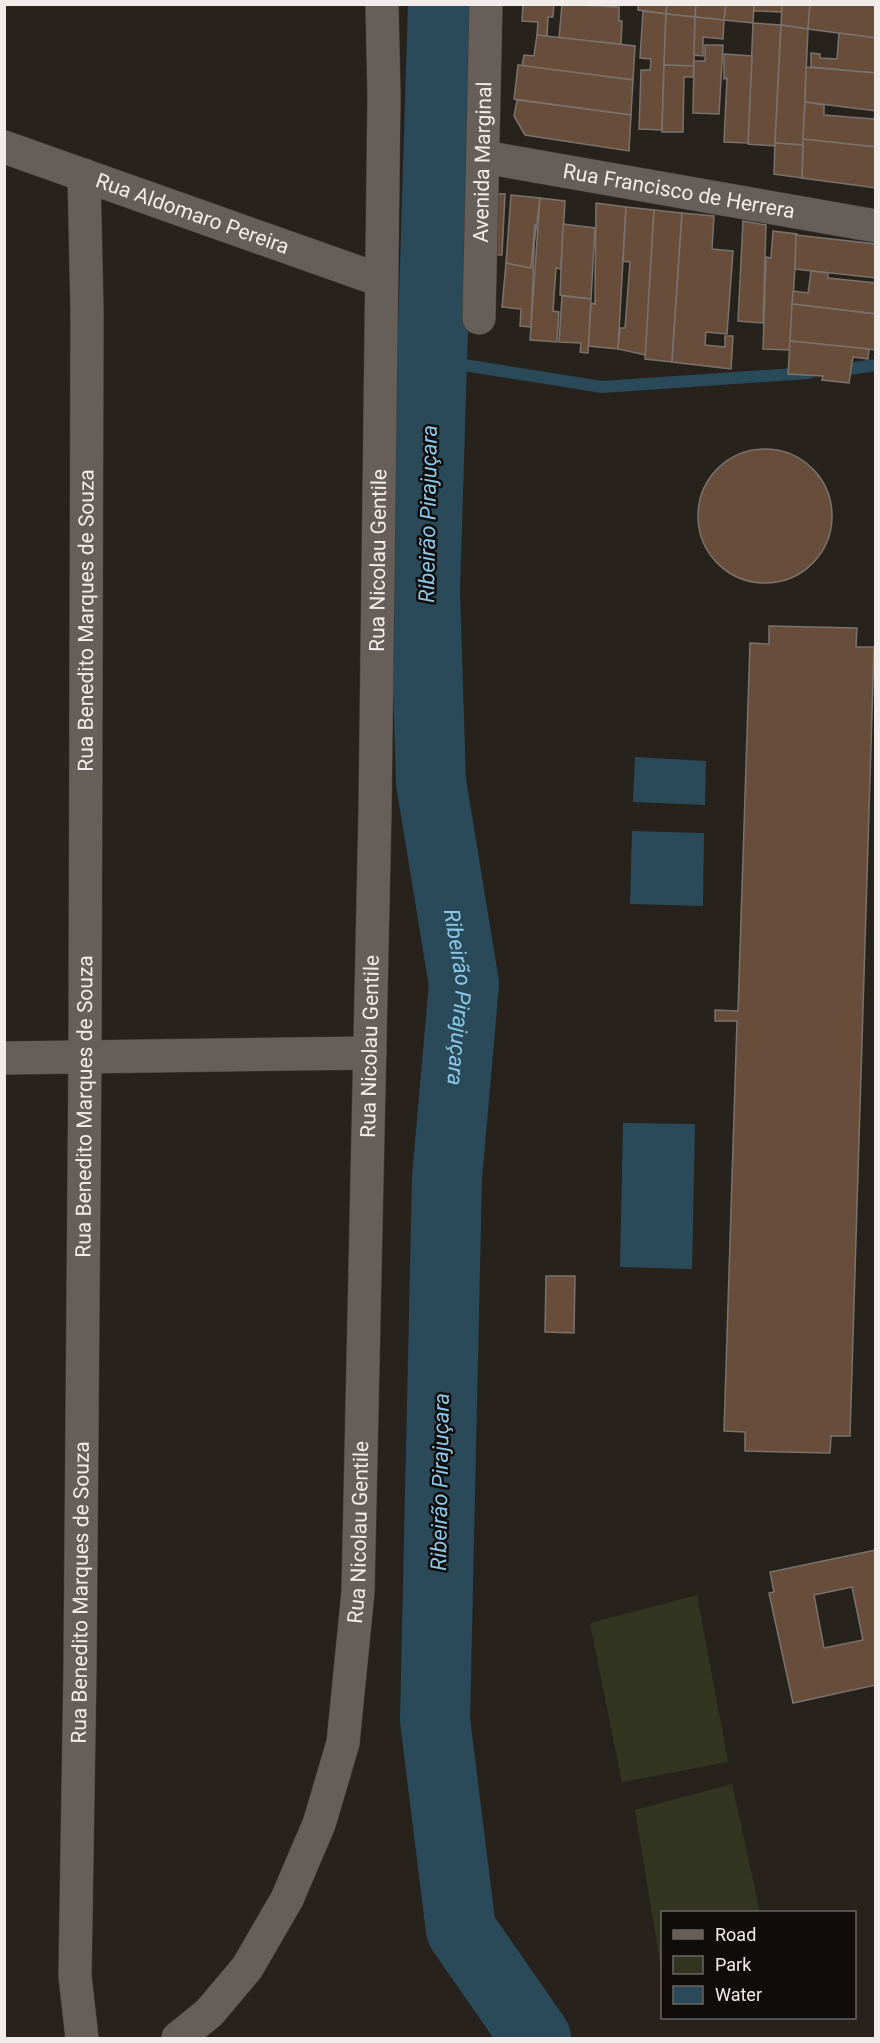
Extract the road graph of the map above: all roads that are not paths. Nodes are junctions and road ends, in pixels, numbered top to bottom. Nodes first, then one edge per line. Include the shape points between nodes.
1 (382, 4) edge
2 (486, 4) edge
3 (4, 147) edge
4 (484, 157) junction
5 (84, 175) junction
6 (876, 226) edge
7 (380, 280) junction
8 (478, 318) dead end
9 (370, 1053) junction
10 (85, 1056) junction
11 (4, 1058) edge
12 (82, 2038) edge
13 (178, 2038) edge

1 - 7 street, Rua Nicolau Gentile
2 - 4 street, Avenida Marginal
3 - 5 street, Rua Aldomaro Pereira
4 - 6 street, Rua Francisco de Herrera
4 - 8 street, Avenida Marginal
5 - 7 street, Rua Aldomaro Pereira
5 - 10 street, Rua Benedito Marques de Souza
7 - 9 street, Rua Nicolau Gentile
9 - 10 street
9 - 13 street, Rua Nicolau Gentile via 358,1592 343,1743 320,1824 287,1899 247,1968 209,2013
10 - 11 street
10 - 12 street, Rua Benedito Marques de Souza via 75,1976

